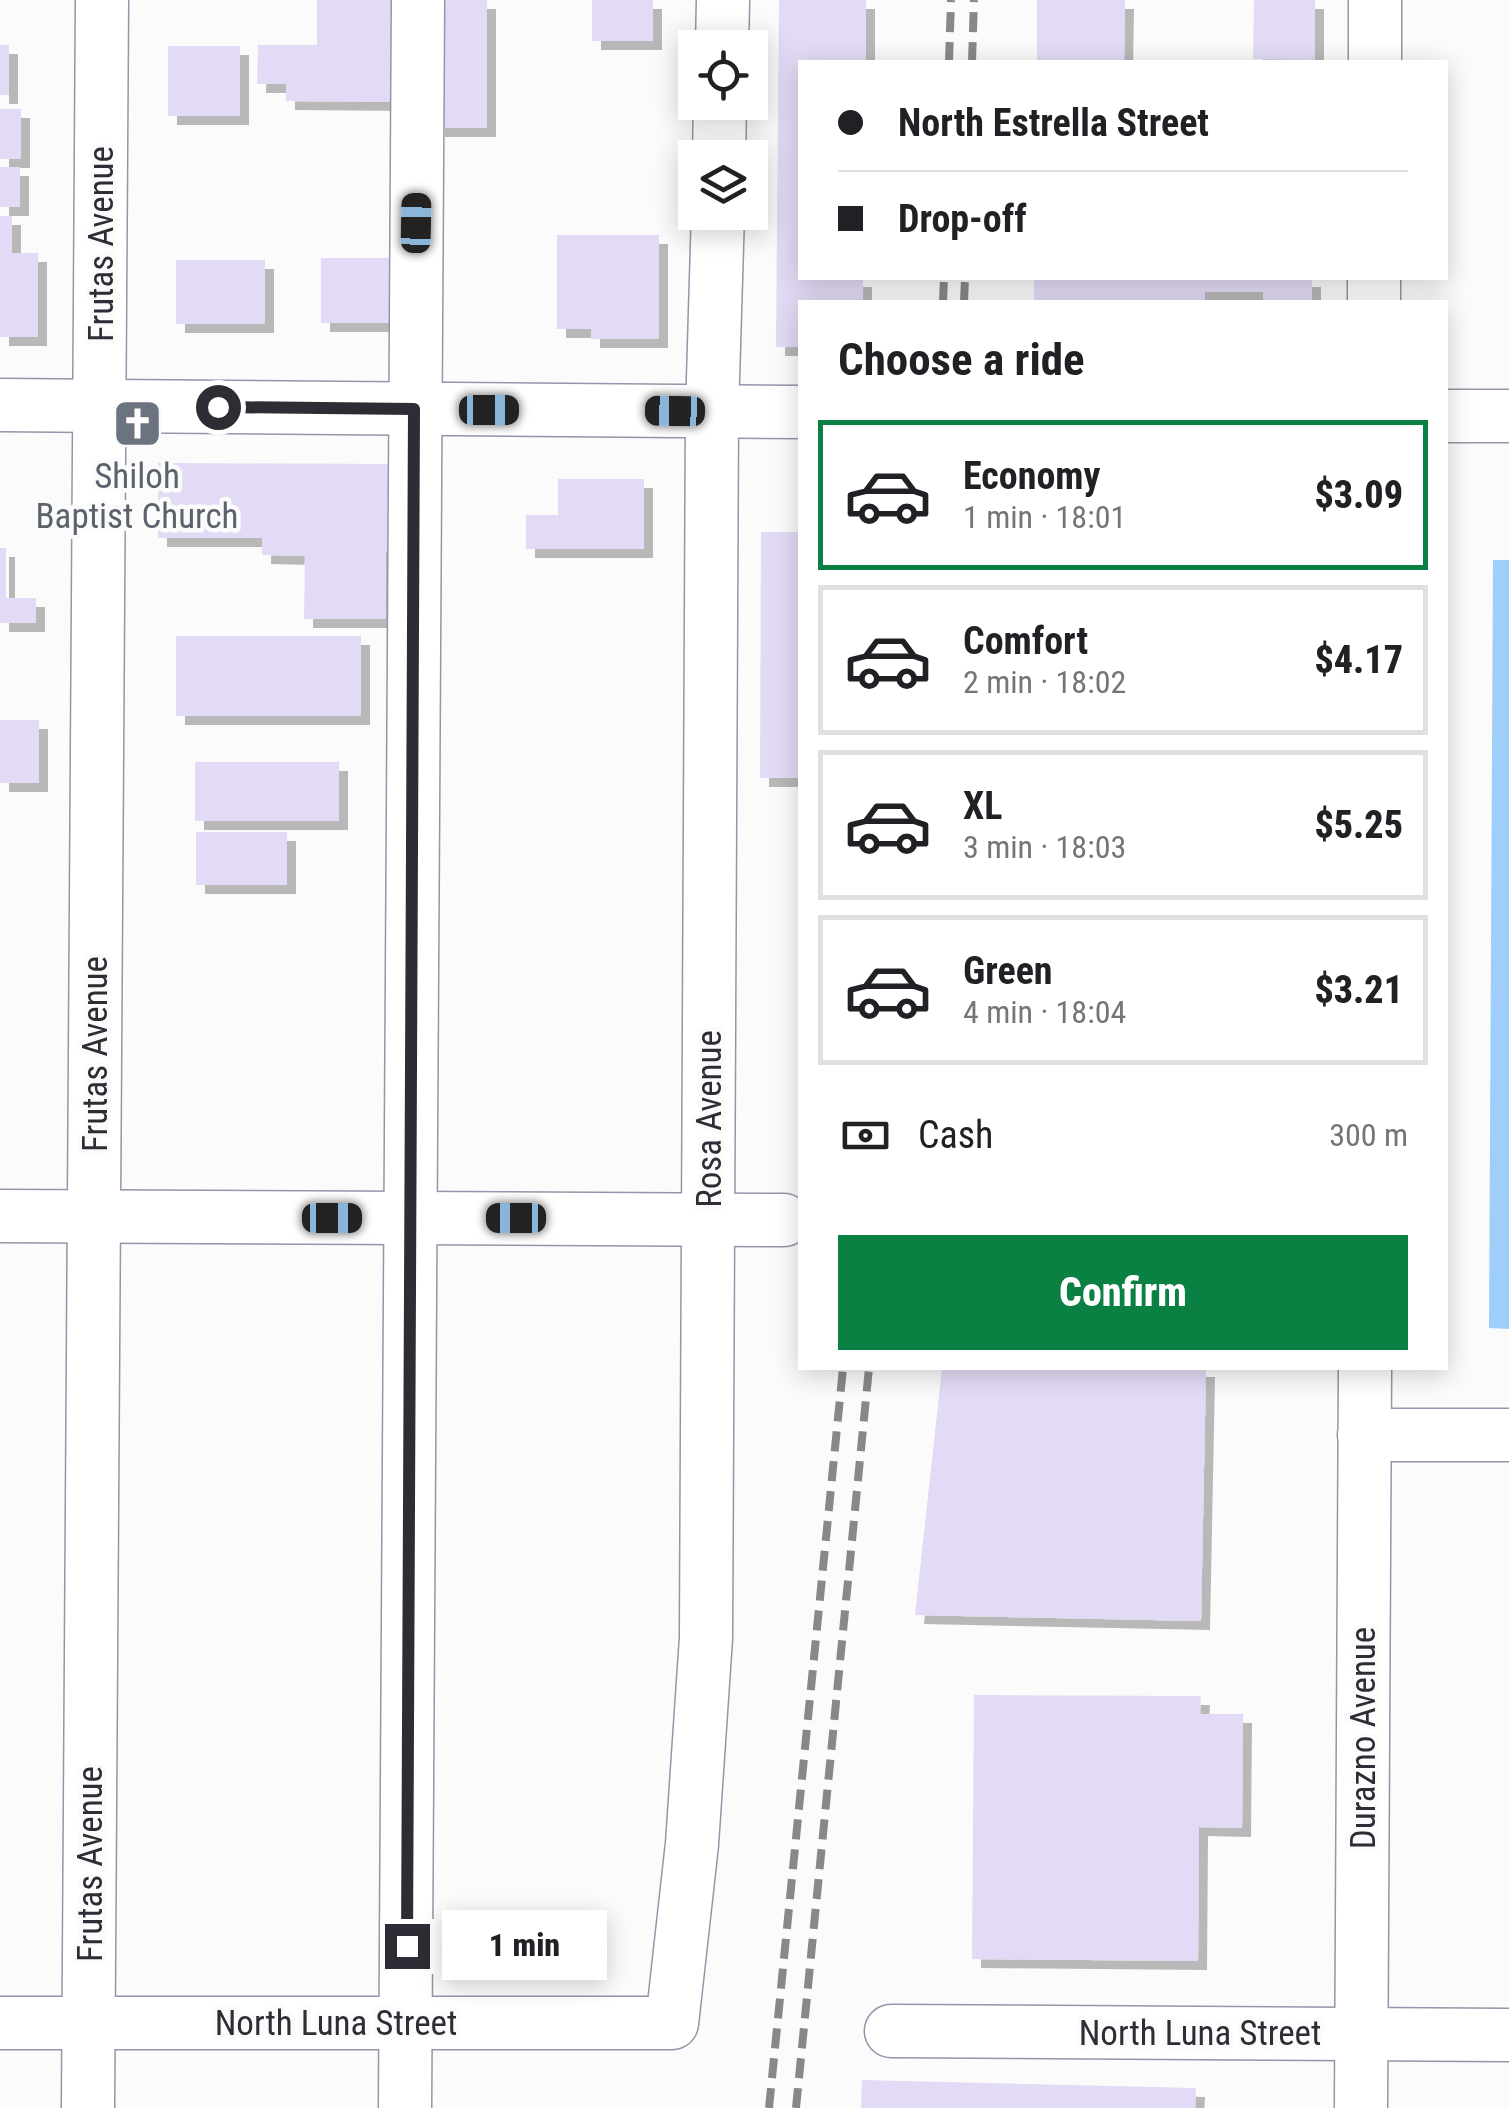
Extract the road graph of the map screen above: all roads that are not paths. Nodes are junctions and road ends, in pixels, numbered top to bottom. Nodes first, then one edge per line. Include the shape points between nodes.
1 (102, 0) edge
2 (418, 0) edge
3 (723, 0) edge
4 (1376, 0) edge
5 (722, 30) edge
6 (1375, 60) edge
7 (717, 230) edge
8 (0, 405) edge
9 (100, 406) junction
10 (414, 409) junction
11 (712, 412) junction
12 (798, 412) edge
13 (1448, 416) edge
14 (1509, 416) edge
15 (0, 1216) edge
16 (93, 1217) junction
17 (412, 1218) junction
18 (709, 1219) junction
19 (784, 1220) dead end
20 (1364, 1370) edge
21 (1364, 1434) junction
22 (1509, 1435) edge
23 (0, 2022) edge
24 (90, 2023) junction
25 (406, 2023) junction
26 (672, 2023) joint
27 (892, 2031) dead end
28 (1362, 2034) junction
29 (1509, 2035) edge
30 (88, 2108) edge
31 (404, 2108) edge
32 (1361, 2108) edge

1 - 9 street, Frutas Avenue
2 - 10 street
3 - 5 street
4 - 6 street
7 - 11 street, Rosa Avenue
8 - 9 street
9 - 10 street
9 - 16 street, Frutas Avenue
10 - 11 street
10 - 17 street
11 - 12 street
11 - 18 street, Rosa Avenue
13 - 14 street
15 - 16 street
16 - 17 street
16 - 24 street, Frutas Avenue
17 - 18 street
17 - 25 street
18 - 19 street
18 - 26 street, Rosa Avenue via 706,1638
20 - 21 street, Durazno Avenue
21 - 22 street
21 - 28 street, Durazno Avenue
23 - 24 street, North Luna Street
24 - 25 street, North Luna Street
24 - 30 street, Frutas Avenue
25 - 26 street, North Luna Street
25 - 31 street
27 - 28 street, North Luna Street
28 - 29 street, North Luna Street
28 - 32 street, Durazno Avenue

